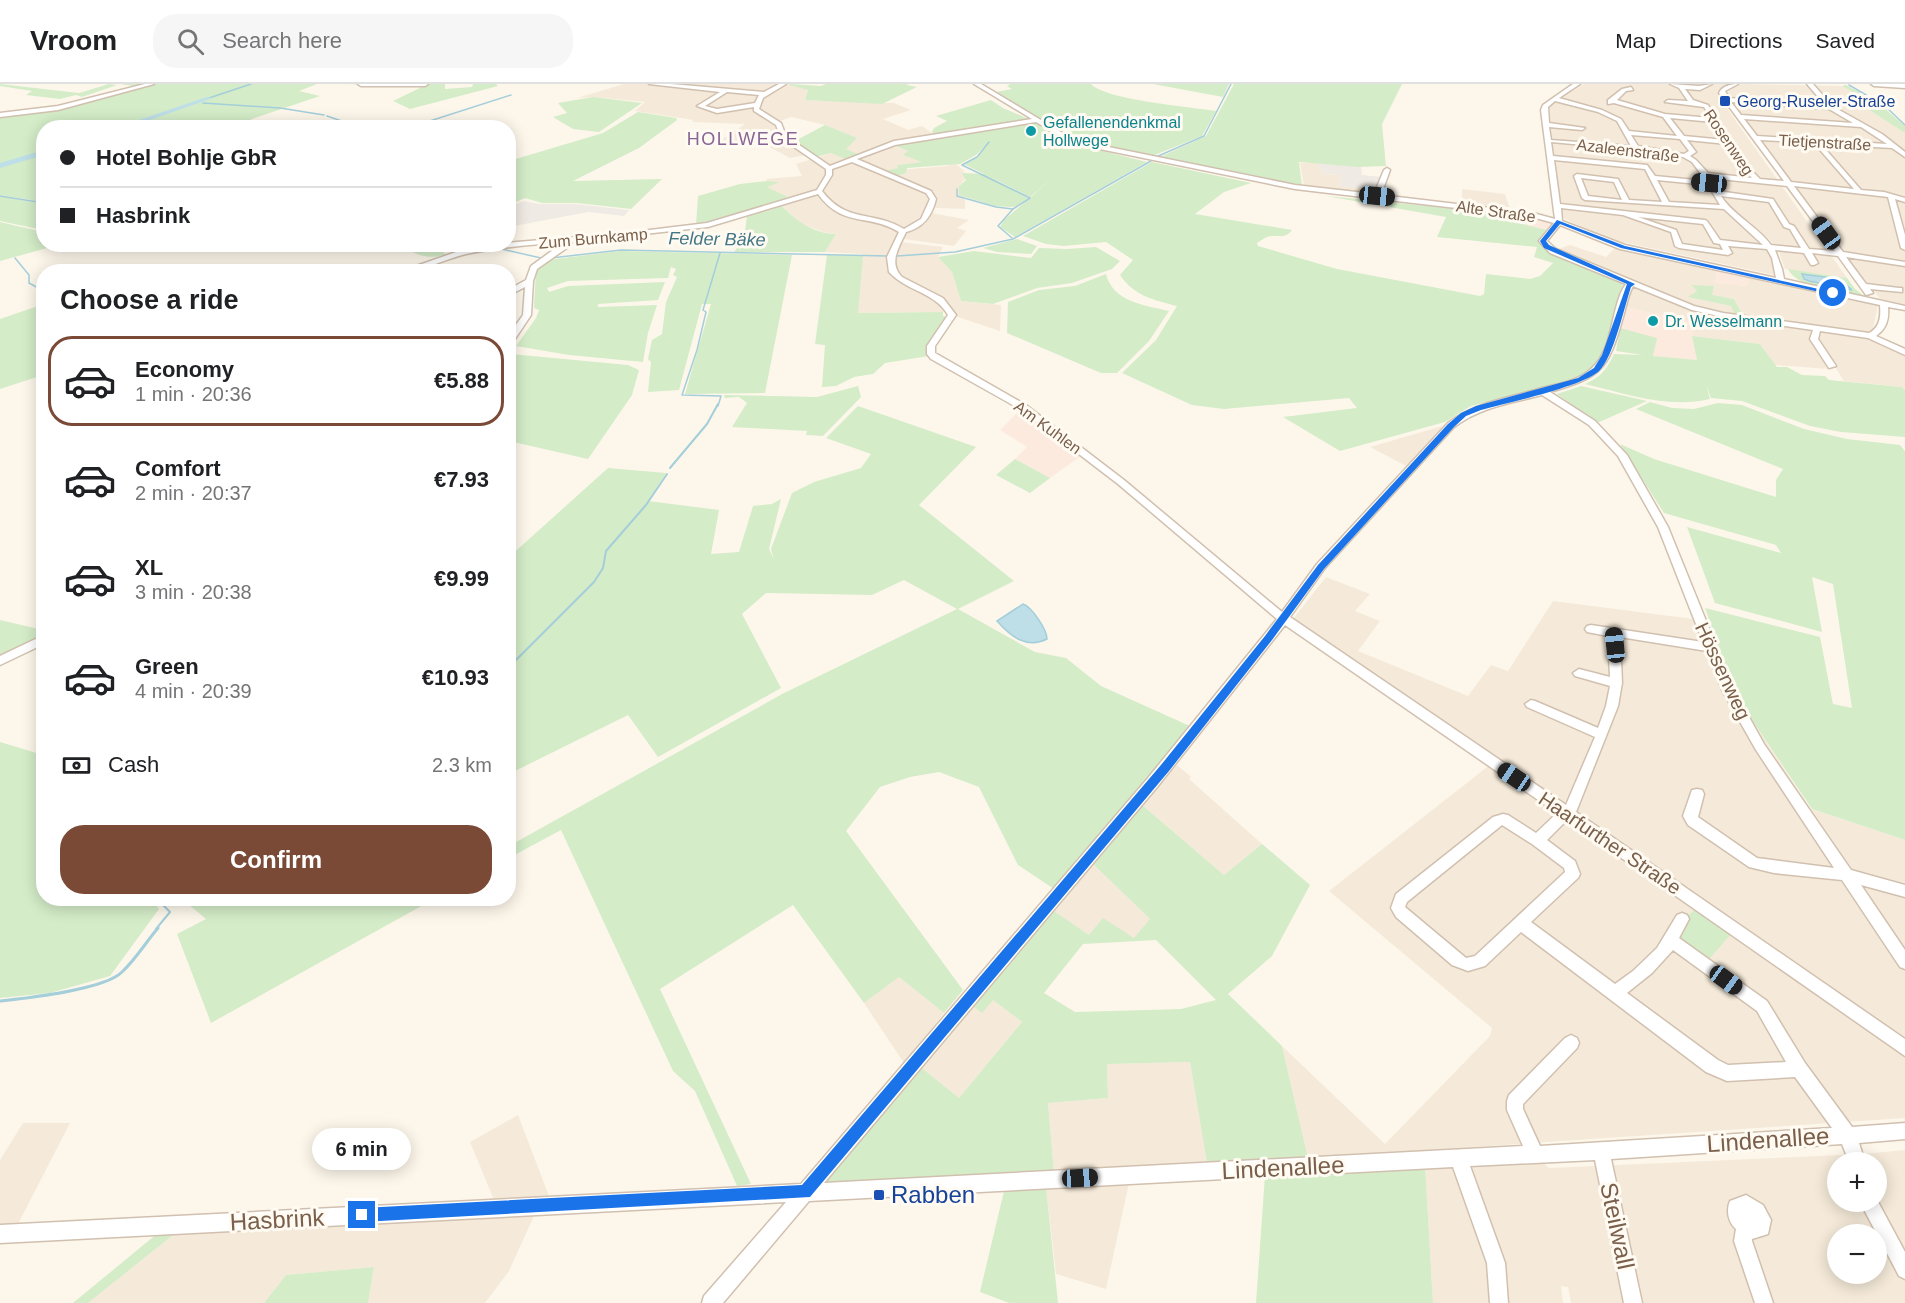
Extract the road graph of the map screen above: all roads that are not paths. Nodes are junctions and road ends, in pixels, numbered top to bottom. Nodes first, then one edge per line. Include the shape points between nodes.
1 (117, 84) edge
2 (151, 84) edge
3 (362, 84) edge
4 (425, 84) edge
5 (652, 84) edge
6 (783, 84) edge
7 (977, 84) edge
8 (1577, 84) edge
9 (1673, 84) edge
10 (1709, 84) edge
11 (1735, 84) edge
12 (1810, 84) edge
13 (1874, 84) edge
14 (1905, 86) edge
15 (140, 87) junction
16 (1681, 87) junction
17 (1631, 89) dead end
18 (725, 91) junction
19 (765, 94) junction
20 (1554, 99) junction
21 (1611, 100) junction
22 (1728, 100) junction
23 (1668, 102) dead end
24 (1699, 103) junction
25 (756, 105) junction
26 (1830, 107) junction
27 (1600, 111) junction
28 (0, 115) edge
29 (1665, 116) junction
30 (1742, 117) junction
31 (1038, 120) junction
32 (1714, 120) junction
33 (1547, 125) junction
34 (1864, 125) junction
35 (1628, 133) junction
36 (1684, 138) junction
37 (1755, 138) junction
38 (1553, 141) dead end
39 (1729, 142) junction
40 (1816, 142) junction
41 (1588, 144) junction
42 (1608, 146) junction
43 (1894, 146) junction
44 (1636, 149) junction
45 (1905, 155) edge
46 (1685, 156) junction
47 (1551, 158) junction
48 (851, 159) junction
49 (1616, 164) junction
50 (829, 166) junction
51 (1387, 170) dead end
52 (1704, 175) junction
53 (1653, 178) junction
54 (1758, 181) junction
55 (1711, 183) junction
56 (1790, 183) junction
57 (819, 191) junction
58 (1860, 192) junction
59 (1715, 193) junction
60 (1377, 196) junction
61 (1891, 196) junction
62 (1585, 198) junction
63 (1905, 200) edge
64 (1627, 202) junction
65 (1666, 203) junction
66 (1685, 204) junction
67 (1558, 206) junction
68 (1726, 207) junction
69 (1590, 211) junction
70 (1626, 215) junction
71 (1694, 220) junction
72 (1670, 221) junction
73 (1559, 222) junction
74 (903, 231) junction
75 (1674, 231) junction
76 (559, 243) junction
77 (1724, 243) junction
78 (516, 246) edge
79 (1770, 247) junction
80 (1905, 248) edge
81 (1808, 251) junction
82 (469, 252) edge
83 (1728, 253) junction
84 (1841, 254) junction
85 (1734, 263) dead end
86 (1814, 263) dead end
87 (429, 264) edge
88 (1905, 264) edge
89 (529, 281) junction
90 (1780, 281) junction
91 (1632, 284) junction
92 (516, 289) edge
93 (1899, 290) dead end
94 (1882, 304) junction
95 (1905, 308) edge
96 (1817, 329) junction
97 (516, 331) edge
98 (1870, 336) junction
99 (1905, 352) edge
100 (1832, 366) dead end
101 (1542, 391) junction
102 (1283, 619) junction
103 (1590, 629) dead end
104 (1614, 633) junction
105 (36, 643) edge
106 (1709, 647) junction
107 (0, 661) edge
108 (1579, 674) dead end
109 (1616, 683) junction
110 (1531, 704) dead end
111 (1602, 735) junction
112 (1697, 794) dead end
113 (1566, 813) junction
114 (1537, 840) junction
115 (1847, 875) junction
116 (1905, 891) edge
117 (1682, 919) dead end
118 (1521, 923) junction
119 (1671, 940) junction
120 (1905, 962) edge
121 (1616, 992) junction
122 (1571, 1043) dead end
123 (1905, 1048) edge
124 (1799, 1069) junction
125 (1905, 1131) edge
126 (1847, 1134) junction
127 (1601, 1150) junction
128 (1853, 1152) edge
129 (1535, 1153) junction
130 (1458, 1157) junction
131 (805, 1192) junction
132 (1874, 1212) edge
133 (1745, 1227) dead end
134 (0, 1234) edge
135 (1905, 1270) edge
136 (711, 1303) edge
137 (1499, 1303) edge
138 (1633, 1303) edge
139 (1764, 1303) edge

1 - 15 street
2 - 15 street
3 - 4 street
5 - 18 street
6 - 19 street
7 - 31 street, Alte Straße
8 - 20 street
9 - 16 street, Rosenweg
10 - 16 street via 1700,88
11 - 22 street via 1721,92
12 - 26 street
13 - 14 street
15 - 28 street via 58,108
16 - 24 street, Rosenweg via 1691,101
17 - 21 street
18 - 19 street
18 - 25 street via 700,106 711,110
19 - 25 street
20 - 27 street
20 - 33 street via 1545,106
21 - 27 street
21 - 29 street
22 - 26 street
22 - 30 street
23 - 24 street, Rosenweg
24 - 32 street, Rosenweg via 1706,106
25 - 50 street via 757,112 780,125 783,137
26 - 34 street
27 - 35 street via 1620,120
29 - 32 street
29 - 36 street
30 - 34 street
30 - 37 street
31 - 48 street via 894,143
31 - 60 street, Alte Straße via 1076,142 1295,187
32 - 39 street, Rosenweg
33 - 41 street via 1579,127
33 - 47 street
34 - 43 street
35 - 36 street
35 - 44 street
36 - 39 street
36 - 46 street via 1693,152
37 - 40 street, Tietjenstraße
37 - 56 street
38 - 41 street, Azaleenstraße
39 - 54 street, Rosenweg
40 - 43 street, Tietjenstraße
40 - 58 street
41 - 42 street, Azaleenstraße
42 - 44 street, Azaleenstraße
42 - 49 street
43 - 45 street
44 - 46 street, Azaleenstraße
46 - 52 street, Azaleenstraße
47 - 49 street via 1618,168
47 - 67 street
48 - 50 street
48 - 74 street via 933,195 932,208 924,221
49 - 53 street via 1647,167
50 - 57 street via 829,176
51 - 60 street
52 - 54 street
52 - 55 street, Azaleenstraße
53 - 55 street
53 - 65 street
54 - 56 street
55 - 59 street, Azaleenstraße
56 - 58 street
56 - 84 street
57 - 74 street via 834,210
57 - 76 street, Zum Burnkamp via 708,225
58 - 61 street
59 - 68 street, Azaleenstraße
59 - 81 street via 1771,200 1786,226 1792,226
60 - 73 street, Alte Straße via 1516,212
61 - 63 street
61 - 80 street
62 - 64 street
62 - 64 street via 1576,176 1616,180
62 - 69 street
64 - 65 street
65 - 66 street
66 - 68 street
66 - 71 street
67 - 69 street
67 - 73 street
68 - 79 street, Azaleenstraße
69 - 70 street
70 - 72 street
70 - 75 street
71 - 72 street
71 - 77 street via 1705,222 1717,241
72 - 75 street
73 - 90 street, Alte Straße via 1619,246
73 - 91 street via 1543,241 1546,247
74 - 102 street, Am Kuhlen via 891,257 893,272 940,299 952,315 931,346 931,354 1023,407 1056,431
75 - 83 street via 1679,246
76 - 78 street, Zum Burnkamp
76 - 89 street via 534,268
77 - 79 street
77 - 83 street
79 - 81 street
79 - 90 street, Azaleenstraße via 1777,259
81 - 84 street
81 - 86 street
82 - 87 street, Zum Burnkamp
83 - 85 street
84 - 88 street
84 - 93 street via 1867,289
89 - 92 street
89 - 97 street via 527,315
90 - 94 street, Alte Straße
91 - 96 street via 1712,313
91 - 101 street via 1597,369 1581,379
94 - 95 street, Alte Straße
94 - 98 street via 1882,327
96 - 98 street
96 - 100 street via 1814,339
98 - 99 street
101 - 102 street via 1479,408 1451,425 1321,567
101 - 106 street, Hössenweg via 1592,423 1622,455 1663,527
102 - 113 street, Haarfurther Straße
102 - 131 street via 1154,782
103 - 104 street
104 - 106 street
104 - 109 street
105 - 107 street
106 - 115 street, Hössenweg via 1765,757
108 - 109 street
109 - 111 street
110 - 111 street
111 - 113 street via 1572,808
112 - 115 street via 1690,816 1693,821 1749,861
113 - 114 street
113 - 123 street, Haarfurther Straße
114 - 118 street via 1570,865 1574,874
114 - 118 street via 1510,821 1497,821 1398,903 1401,912 1457,960 1469,965 1480,961
115 - 116 street
115 - 120 street, Hössenweg
117 - 119 street
118 - 121 street
119 - 121 street via 1629,986
119 - 124 street via 1762,1006
121 - 124 street via 1712,1066 1727,1073
122 - 129 street via 1515,1101 1515,1110
124 - 126 street
125 - 126 street, Lindenallee
126 - 127 street, Lindenallee
126 - 128 street
127 - 129 street, Lindenallee
127 - 138 street, Steilwall
129 - 130 street, Lindenallee
130 - 131 street, Lindenallee
130 - 137 street via 1496,1263
131 - 134 street, Hasbrink
131 - 136 street
132 - 135 street
133 - 139 street via 1743,1241

